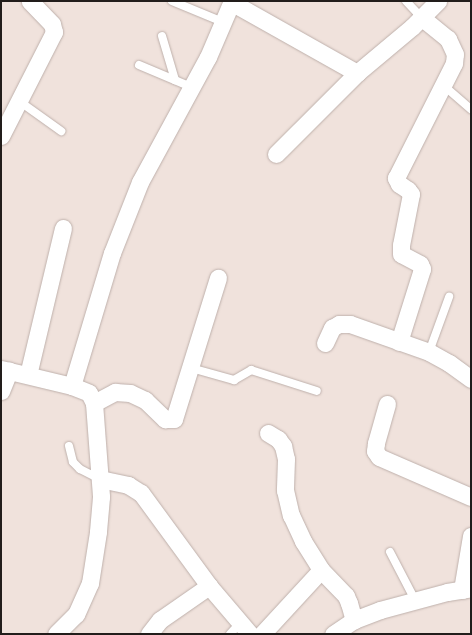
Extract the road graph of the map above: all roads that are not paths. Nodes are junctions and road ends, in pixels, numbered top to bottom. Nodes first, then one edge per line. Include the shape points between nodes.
1 (30, 1) edge
2 (172, 1) edge
3 (406, 1) edge
4 (438, 1) edge
5 (231, 2) edge
6 (421, 17) junction
7 (223, 22) junction
8 (162, 36) dead end
9 (139, 64) dead end
10 (357, 73) junction
11 (175, 80) junction
12 (443, 85) junction
13 (191, 87) junction
14 (19, 101) junction
15 (471, 109) edge
16 (61, 130) dead end
17 (1, 136) edge
18 (276, 154) dead end
19 (63, 228) dead end
20 (218, 278) dead end
21 (449, 297) dead end
22 (399, 342) junction
23 (325, 343) dead end
24 (429, 352) junction
25 (191, 368) junction
26 (5, 370) edge
27 (28, 375) junction
28 (471, 379) edge
29 (72, 386) junction
30 (1, 391) edge
31 (317, 391) dead end
32 (94, 403) junction
33 (387, 404) dead end
34 (268, 433) dead end
35 (69, 446) dead end
36 (100, 479) junction
37 (471, 497) edge
38 (471, 536) edge
39 (390, 552) dead end
40 (321, 570) junction
41 (210, 586) junction
42 (466, 589) edge
43 (415, 600) junction
44 (354, 620) junction
45 (240, 630) edge
46 (56, 634) edge
47 (150, 634) edge
48 (262, 634) edge
49 (333, 634) edge

1 - 14 street via 52,24 54,32
2 - 7 lane
3 - 6 lane
4 - 6 street
5 - 7 street
5 - 10 street
6 - 10 street
6 - 12 street via 453,46 454,63
7 - 13 street via 208,57
8 - 11 lane
9 - 11 lane
10 - 18 street
11 - 13 lane
12 - 15 lane
12 - 22 street via 396,178 411,194 401,254 420,264 422,269
13 - 29 street via 140,182 112,253
14 - 16 lane
14 - 17 street
19 - 27 street
20 - 25 street
21 - 24 lane
22 - 23 street via 350,324 339,324 332,328
22 - 24 street
24 - 28 street via 450,363
25 - 31 lane via 234,380 251,370
25 - 32 street via 176,416 171,420 161,417 146,400 130,393 115,392
26 - 27 street
26 - 30 street
27 - 29 street
29 - 32 street via 89,393
32 - 36 street
33 - 37 street via 376,443 375,451 379,458
34 - 40 street via 278,439 283,446 286,459 286,490 291,515 302,541
35 - 36 lane via 73,462 80,469
36 - 41 street via 128,485 141,493
36 - 46 street via 98,532 90,583 76,614
38 - 42 street
39 - 43 lane
40 - 44 street via 346,596
40 - 48 street
41 - 45 street
41 - 47 street via 160,620
42 - 43 street
43 - 44 street
44 - 49 street

